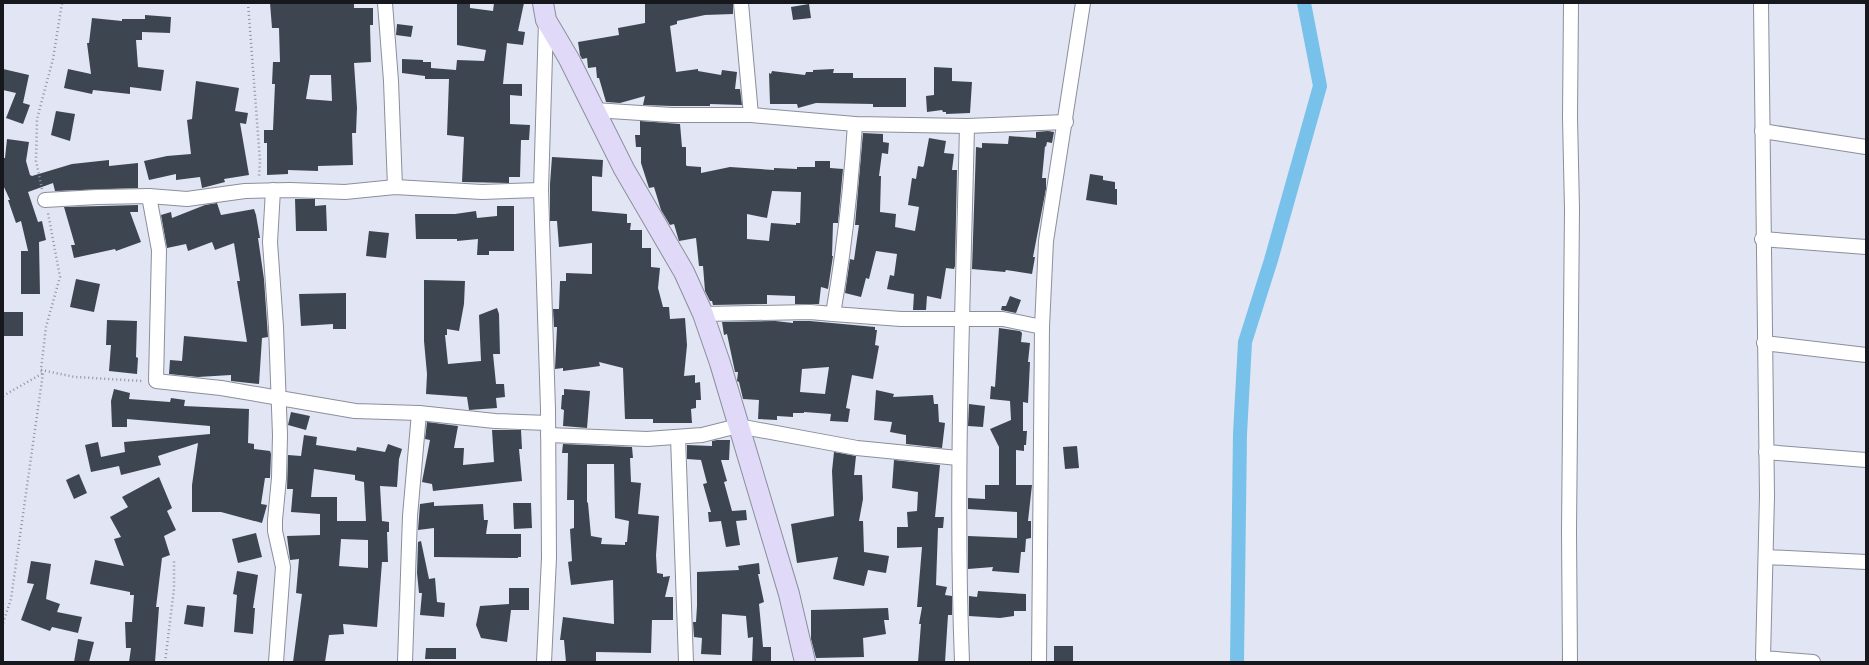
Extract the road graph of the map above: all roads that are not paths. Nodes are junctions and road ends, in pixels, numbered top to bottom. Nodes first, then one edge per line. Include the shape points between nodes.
1 (385, 3) edge
2 (741, 3) edge
3 (1083, 3) edge
4 (1571, 3) edge
5 (1761, 3) edge
6 (544, 12) edge
7 (594, 110) junction
8 (751, 115) junction
9 (1066, 122) junction
10 (855, 124) junction
11 (967, 126) junction
12 (1762, 131) junction
13 (1866, 147) edge
14 (395, 187) junction
15 (273, 190) junction
16 (541, 190) junction
17 (149, 196) junction
18 (45, 200) road end
19 (1762, 239) junction
20 (1866, 247) edge
21 (703, 314) junction
22 (833, 314) junction
23 (963, 319) junction
24 (1042, 327) junction
25 (1764, 343) junction
26 (1866, 355) edge
27 (279, 398) junction
28 (419, 413) junction
29 (738, 426) junction
30 (548, 429) junction
31 (678, 437) junction
32 (1766, 452) junction
33 (958, 458) junction
34 (1866, 460) edge
35 (1766, 557) junction
36 (1866, 562) edge
37 (276, 662) edge
38 (405, 662) edge
39 (544, 662) edge
40 (686, 662) edge
41 (805, 662) edge
42 (962, 662) edge
43 (1040, 662) edge
44 (1570, 662) edge
45 (1813, 662) edge

1 - 14 street
2 - 8 street
3 - 9 street
4 - 44 street
5 - 12 street
6 - 7 main road
6 - 16 street
7 - 8 street via 672,115
7 - 21 main road via 624,170 684,272
8 - 10 street
9 - 11 street
9 - 24 street via 1046,241
10 - 11 street
10 - 22 street via 844,255
11 - 23 street
12 - 13 street
12 - 19 street
14 - 15 street via 345,192
14 - 16 street via 482,192
15 - 17 street via 187,199
15 - 27 street via 270,242
16 - 30 street
17 - 18 street
17 - 27 street via 159,250 156,381
19 - 20 street
19 - 25 street
21 - 22 street
21 - 29 main road
22 - 23 street via 901,319
23 - 24 street via 1003,319
23 - 33 street
24 - 43 street
25 - 26 street
25 - 32 street
27 - 28 street via 355,411
27 - 37 street via 279,478 275,531 283,567
28 - 30 street
28 - 38 street via 410,516
29 - 31 street via 702,435
29 - 33 street via 857,448
29 - 41 main road via 789,594
30 - 31 street via 647,439
30 - 39 street via 549,558
31 - 40 street
32 - 34 street
32 - 35 street
33 - 42 street
35 - 36 street
35 - 45 street via 1763,658

